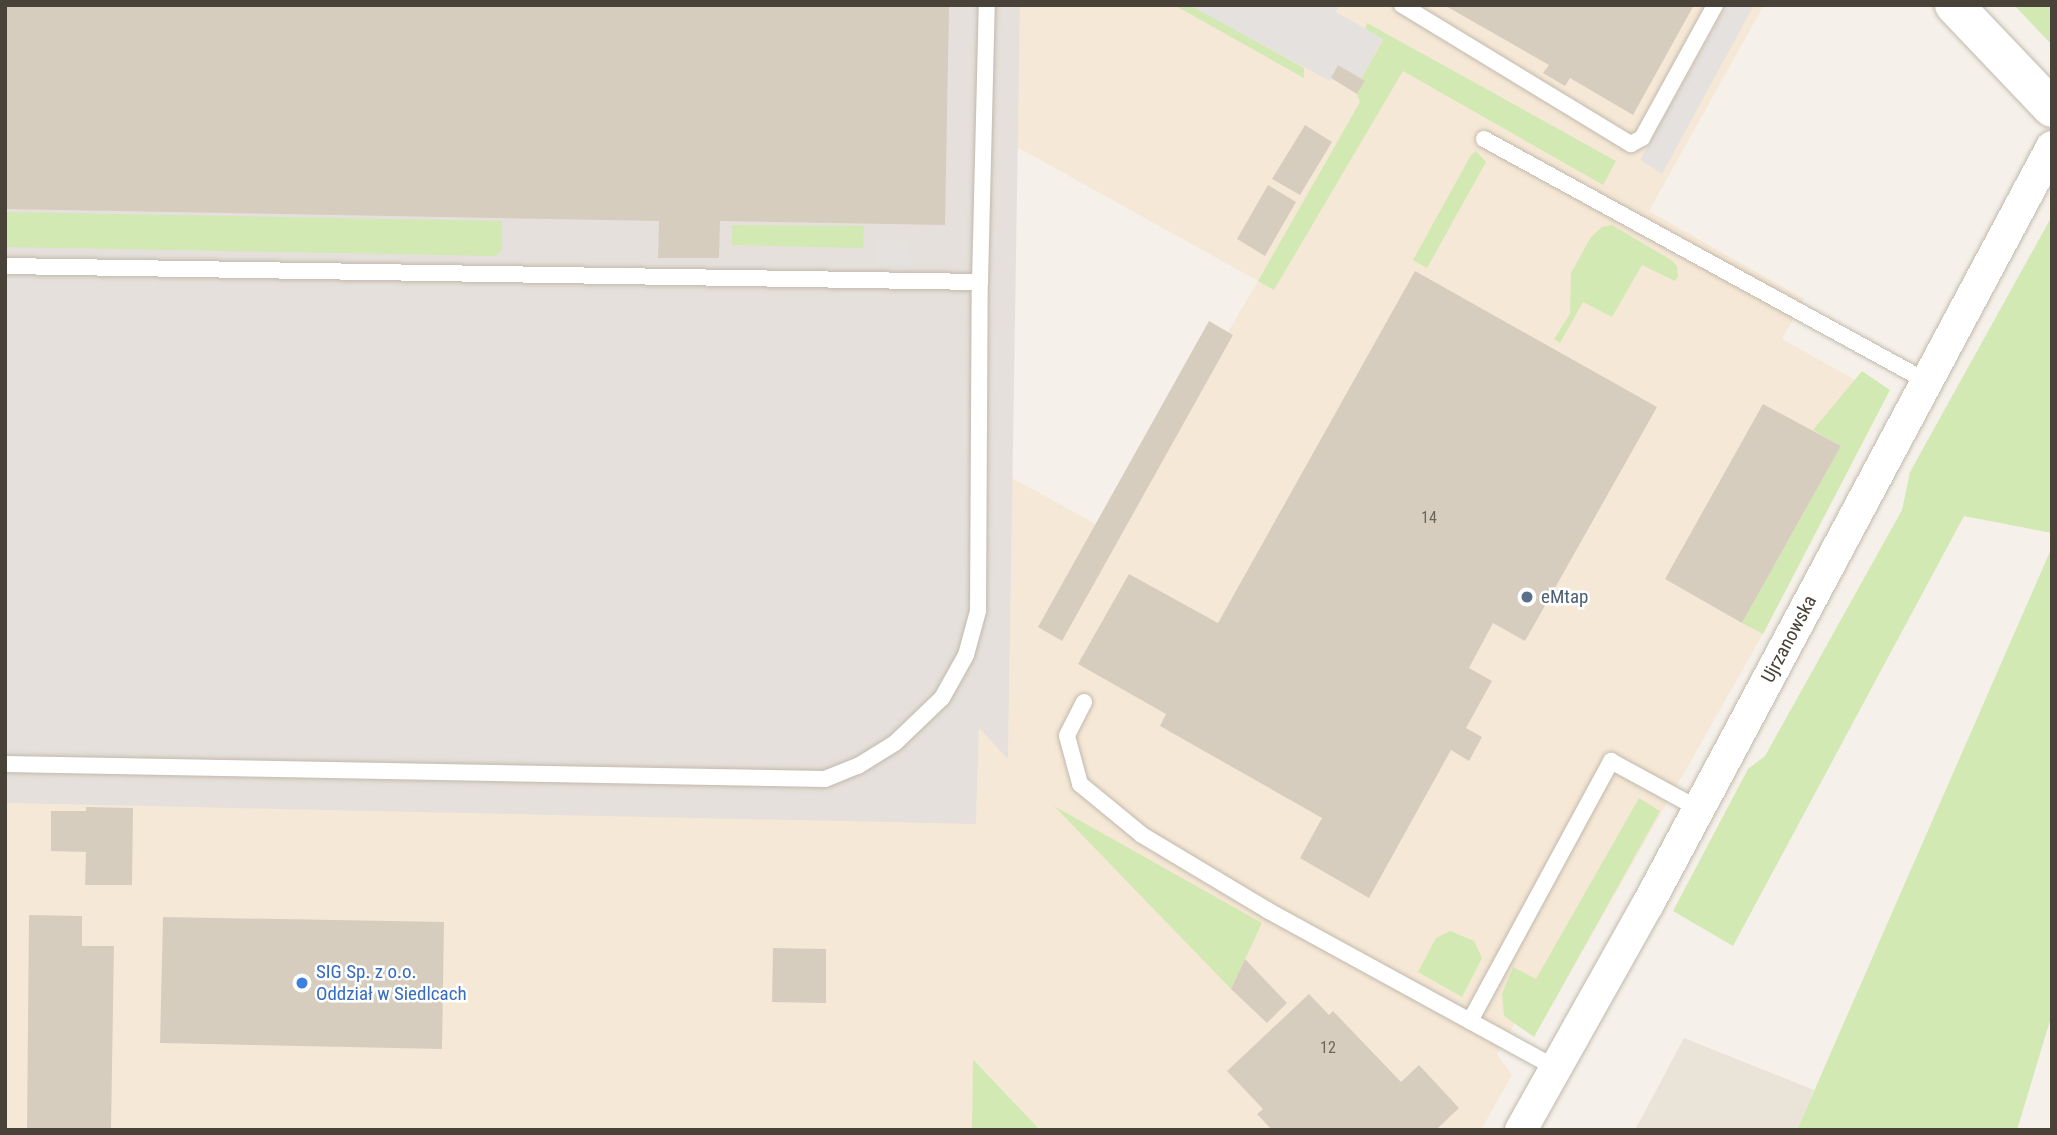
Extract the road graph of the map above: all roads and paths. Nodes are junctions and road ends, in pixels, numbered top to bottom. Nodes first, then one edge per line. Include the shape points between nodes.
1 (987, 5) edge
2 (1402, 5) edge
3 (1716, 5) edge
4 (1954, 5) edge
5 (2052, 108) edge
6 (1484, 139) dead end
7 (2052, 147) edge
8 (5, 265) edge
9 (980, 282) junction
10 (1926, 381) junction
11 (1084, 702) dead end
12 (5, 764) edge
13 (1699, 809) junction
14 (1470, 1021) junction
15 (1556, 1068) junction
16 (1521, 1130) edge

1 - 9 lane
2 - 3 lane via 1631,144 1642,138
4 - 5 street
6 - 10 lane
7 - 10 street, Ujrzanowska
8 - 9 lane
9 - 12 lane via 978,611 966,655 942,698 895,743 858,766 825,779
10 - 13 street, Ujrzanowska
11 - 14 lane via 1067,736 1080,784 1142,835
13 - 14 lane via 1611,761
13 - 15 street, Ujrzanowska
14 - 15 lane
15 - 16 street, Ujrzanowska

